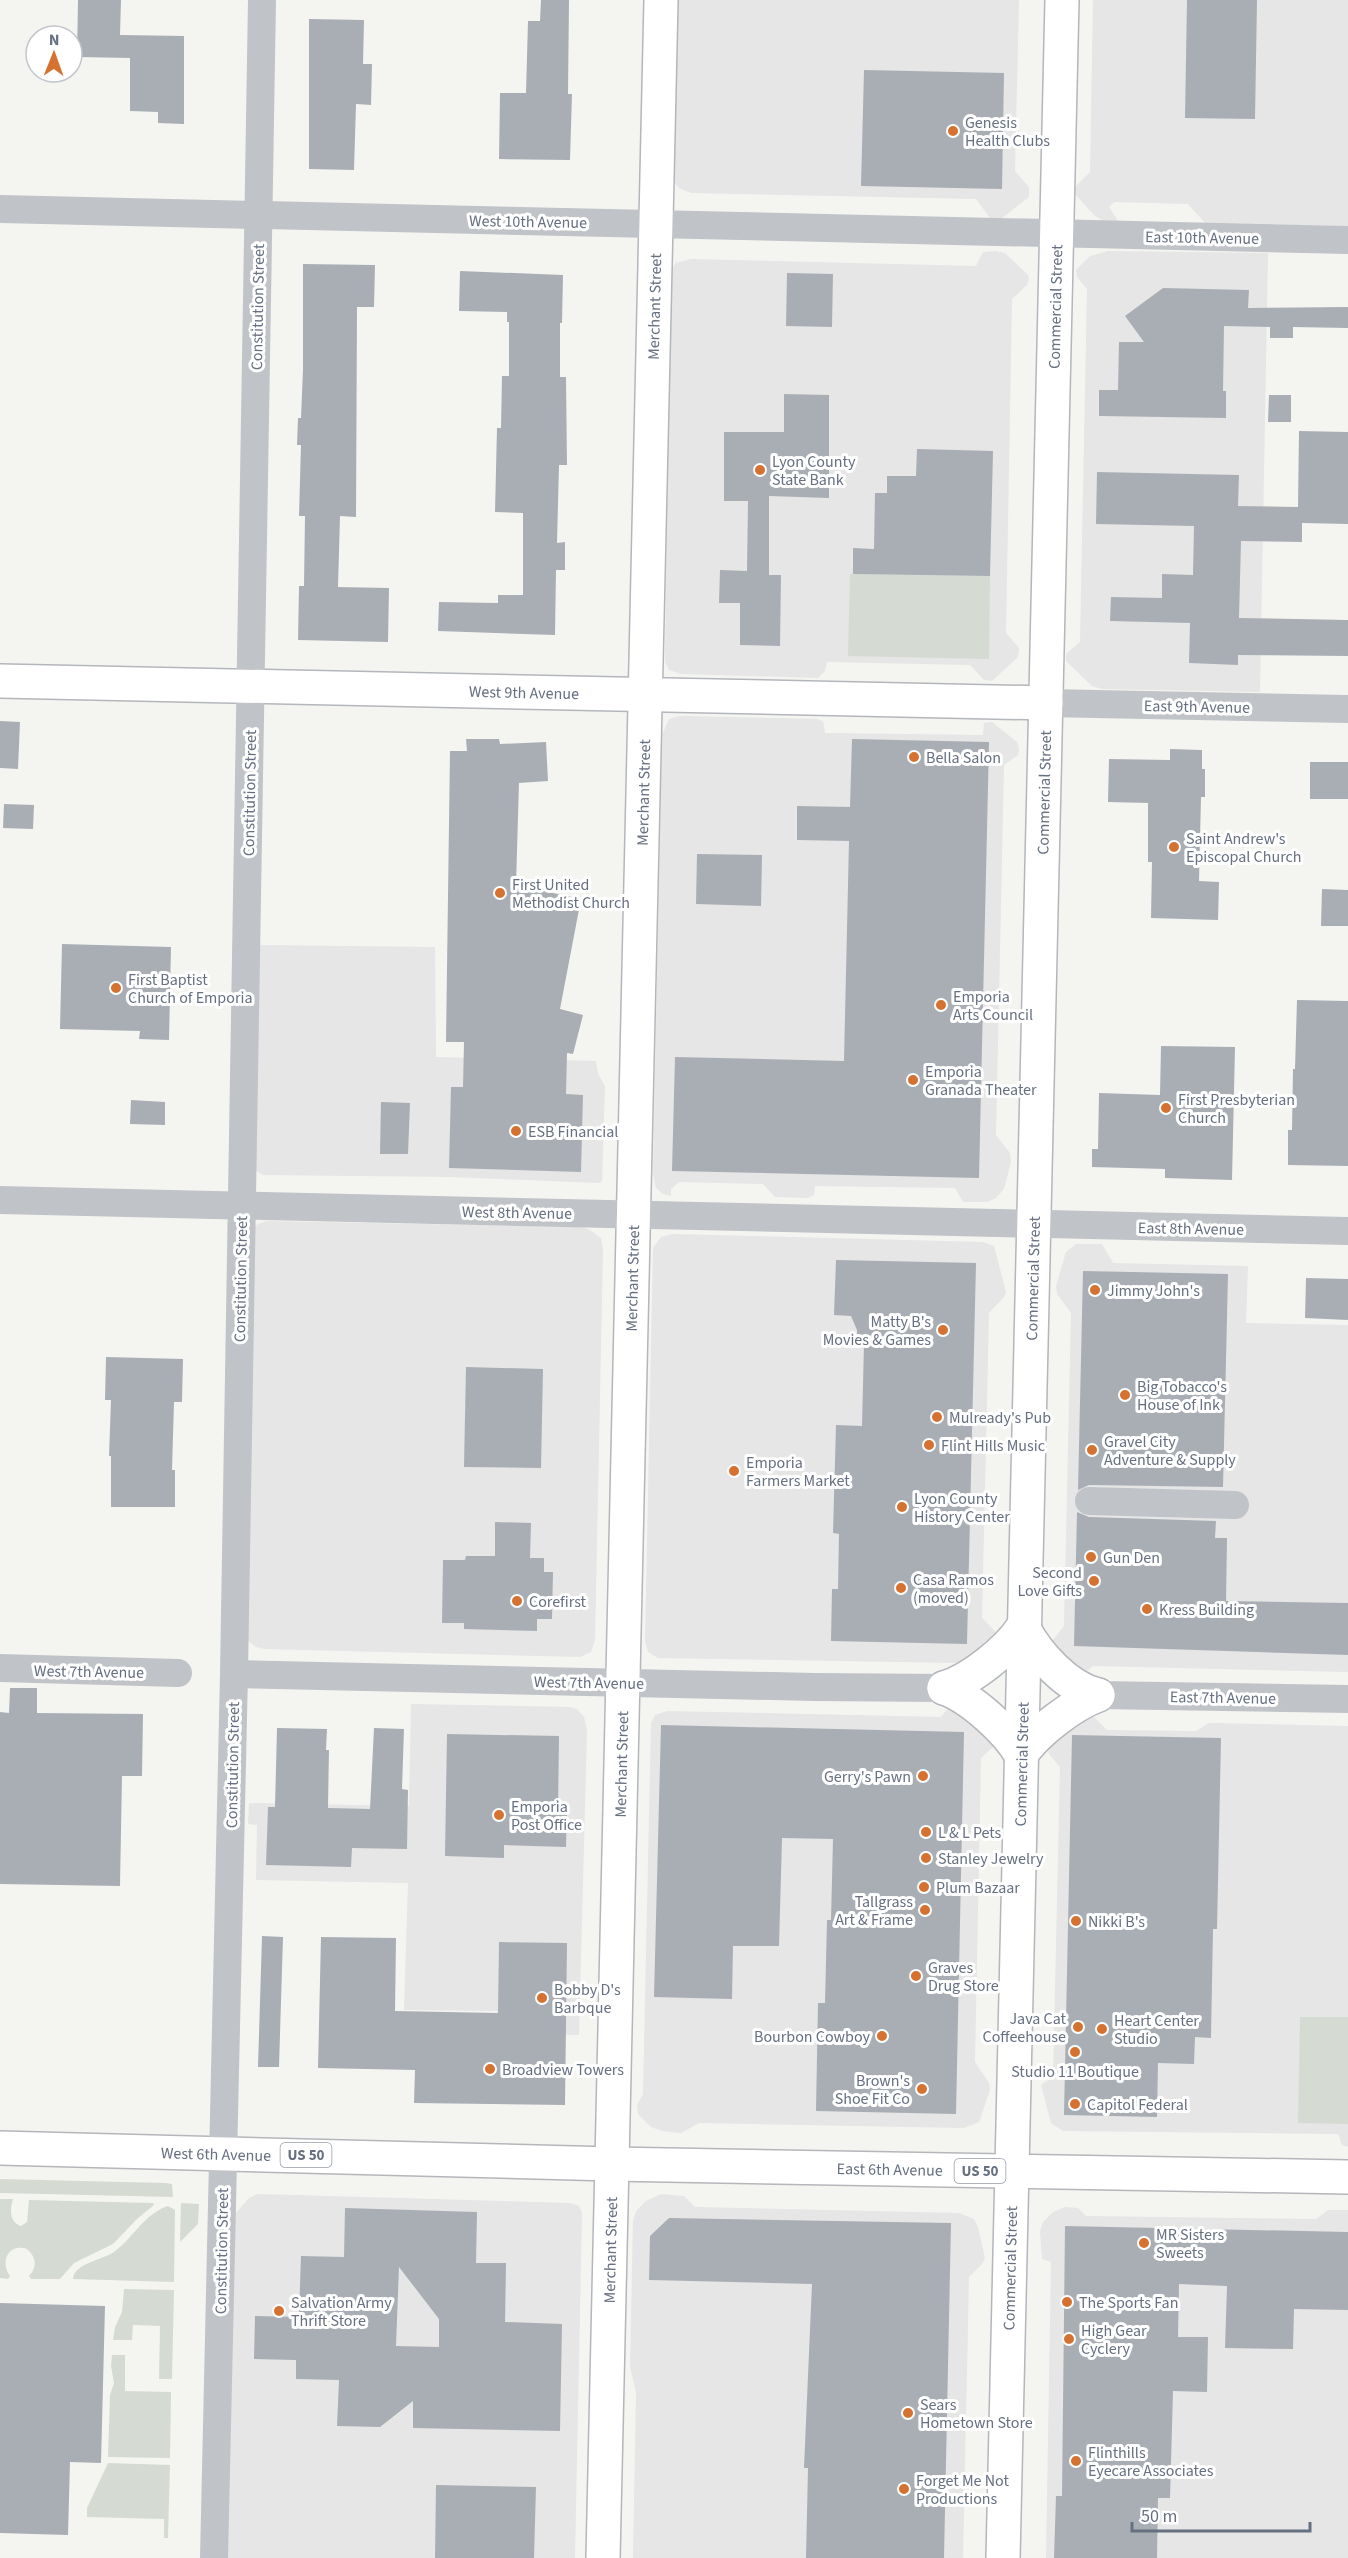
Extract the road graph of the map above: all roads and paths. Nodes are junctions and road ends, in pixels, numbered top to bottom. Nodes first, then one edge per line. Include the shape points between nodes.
1 (262, 0) edge
2 (661, 0) edge
3 (1062, 0) edge
4 (0, 209) edge
5 (258, 215) junction
6 (656, 224) junction
7 (1057, 233) junction
8 (1348, 240) edge
9 (0, 681) edge
10 (252, 686) junction
11 (645, 694) junction
12 (1046, 703) junction
13 (1348, 709) edge
14 (0, 1200) edge
15 (242, 1206) junction
16 (633, 1215) junction
17 (1034, 1224) junction
18 (1348, 1231) edge
19 (1089, 1501) dead end
20 (1235, 1505) dead end
21 (1023, 1627) junction
22 (0, 1668) edge
23 (178, 1673) dead end
24 (234, 1674) junction
25 (622, 1683) junction
26 (944, 1688) junction
27 (1098, 1695) junction
28 (1348, 1699) edge
29 (1021, 1755) junction
30 (0, 2148) edge
31 (223, 2152) junction
32 (612, 2164) junction
33 (1012, 2171) junction
34 (1348, 2178) edge
35 (214, 2558) edge
36 (603, 2558) edge
37 (1003, 2558) edge

1 - 5 street, Constitution Street
2 - 6 main road, Merchant Street
3 - 7 main road, Commercial Street
4 - 5 street, West 10th Avenue
5 - 6 street, West 10th Avenue
5 - 10 street, Constitution Street
6 - 7 street, West 10th Avenue
6 - 11 main road, Merchant Street
7 - 8 street, East 10th Avenue
7 - 12 main road, Commercial Street
9 - 10 main road, West 9th Avenue
10 - 11 main road, West 9th Avenue
10 - 15 street, Constitution Street
11 - 12 main road, West 9th Avenue
11 - 16 main road, Merchant Street
12 - 13 street, East 9th Avenue
12 - 17 main road, Commercial Street
14 - 15 street, West 8th Avenue
15 - 16 street, West 8th Avenue
15 - 24 street, Constitution Street
16 - 17 street, West 8th Avenue
16 - 25 main road, Merchant Street
17 - 18 street, East 8th Avenue
17 - 21 main road, Commercial Street
19 - 20 street
21 - 26 main road via 1009,1645 973,1673
21 - 27 main road via 1036,1650 1078,1688
21 - 29 main road, Commercial Street
22 - 23 street, West 7th Avenue
24 - 25 street, West 7th Avenue
24 - 31 street, Constitution Street
25 - 26 street, West 7th Avenue
25 - 32 main road, Merchant Street
26 - 29 main road via 964,1697 1010,1738
27 - 28 street, East 7th Avenue
27 - 29 main road via 1067,1712
29 - 33 main road, Commercial Street
30 - 31 main road, West 6th Avenue / US 50
31 - 32 main road, West 6th Avenue / US 50
31 - 35 street, Constitution Street
32 - 33 main road, East 6th Avenue / US 50
32 - 36 main road, Merchant Street
33 - 34 main road, East 6th Avenue / US 50
33 - 37 main road, Commercial Street

